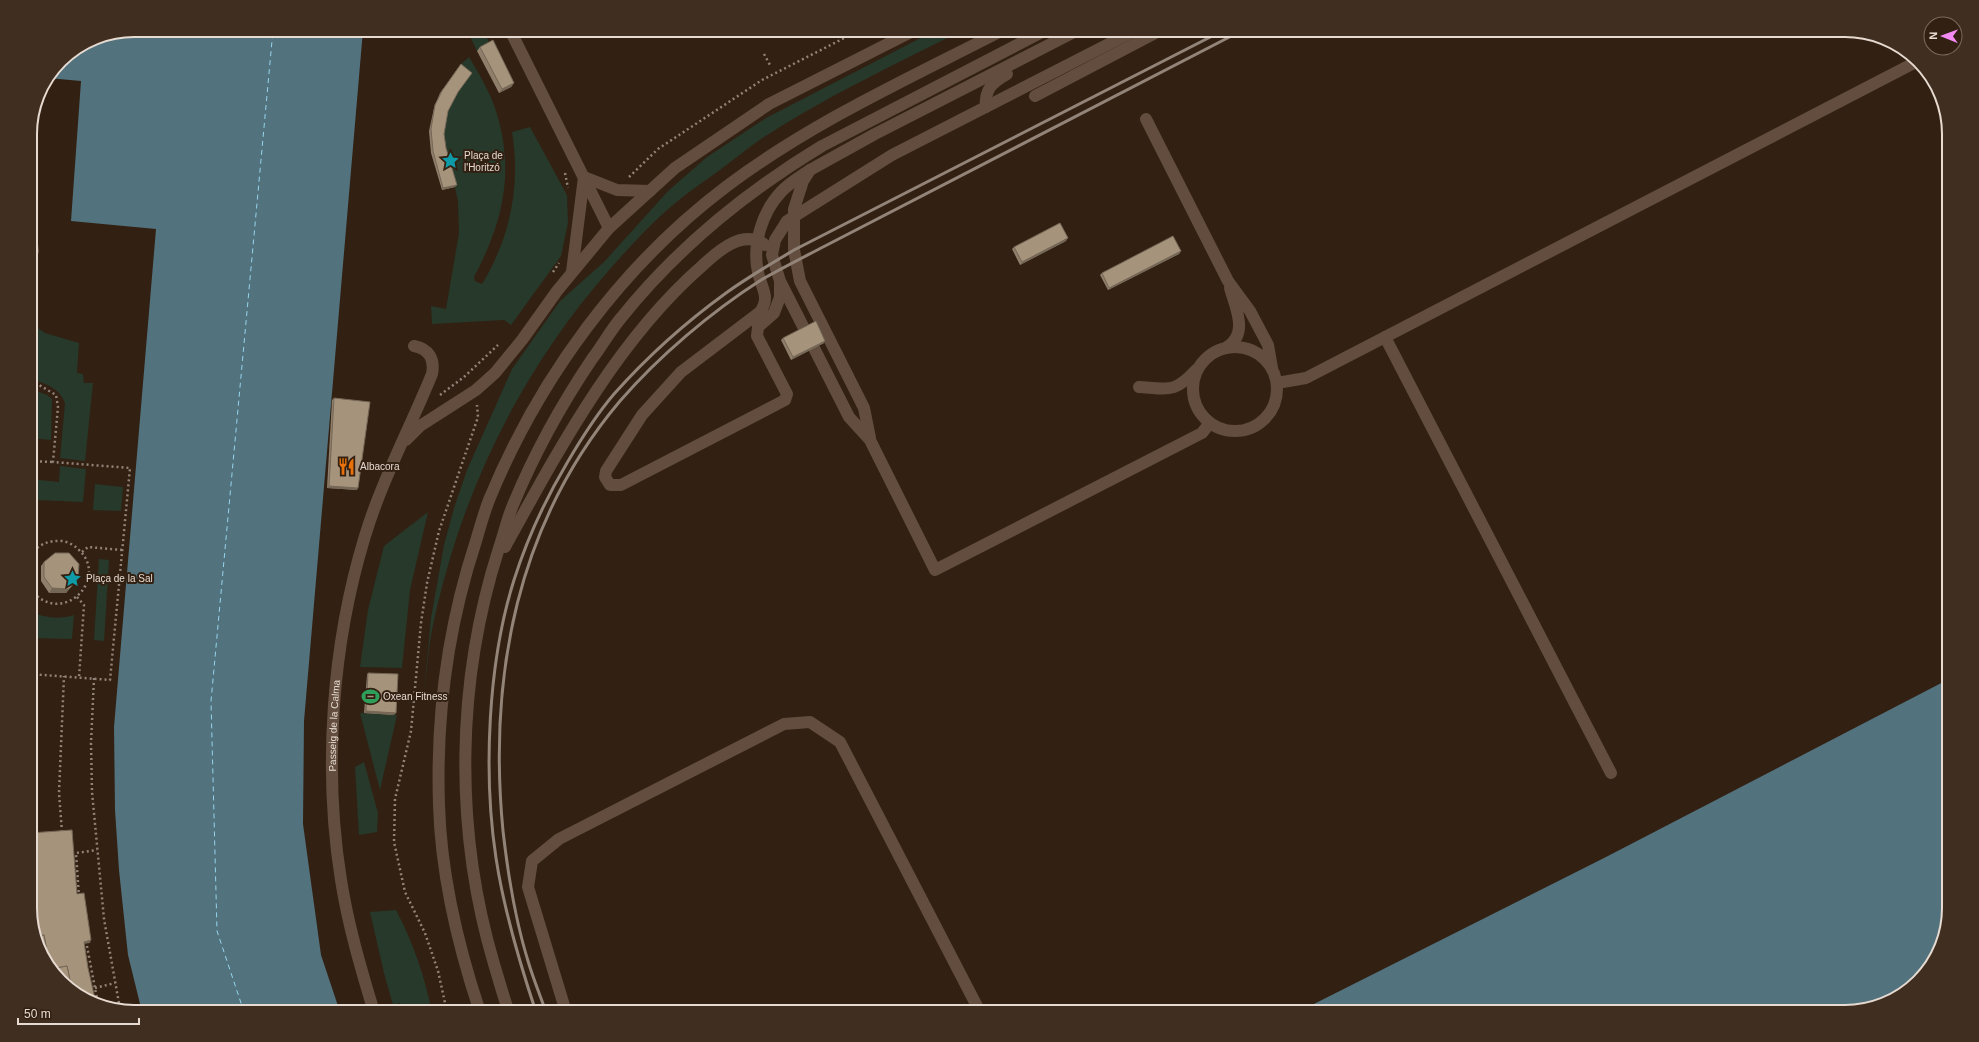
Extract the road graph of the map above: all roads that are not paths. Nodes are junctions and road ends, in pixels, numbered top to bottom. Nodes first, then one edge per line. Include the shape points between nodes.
1 (514, 37) edge
2 (902, 37) edge
3 (990, 37) edge
4 (1032, 37) edge
5 (1063, 37) edge
6 (1122, 37) edge
7 (1148, 37) edge
8 (1051, 43) junction
9 (1912, 64) edge
10 (1035, 96) dead end
11 (986, 107) junction
12 (1146, 119) dead end
13 (810, 170) junction
14 (584, 177) junction
15 (650, 191) junction
16 (794, 216) junction
17 (609, 228) junction
18 (758, 241) junction
19 (772, 255) junction
20 (572, 273) junction
21 (780, 281) junction
22 (1228, 281) junction
23 (807, 295) junction
24 (792, 304) junction
25 (1385, 337) junction
26 (414, 346) dead end
27 (1226, 348) junction
28 (1200, 366) junction
29 (1272, 368) junction
30 (1277, 383) junction
31 (1139, 387) dead end
32 (1209, 424) junction
33 (870, 440) junction
34 (401, 445) junction
35 (492, 571) junction
36 (1611, 773) dead end
37 (372, 1005) edge
38 (478, 1005) edge
39 (507, 1005) edge
40 (564, 1005) edge
41 (976, 1005) edge

1 - 14 street
2 - 15 street via 769,104 675,168
3 - 38 street via 807,133 754,166 698,209 621,285 596,316 556,371 516,441 489,501 467,568 456,610 446,668 439,735 439,807 446,873 459,941
4 - 35 street via 868,121 791,165 732,208 674,259 620,319 576,384 538,450 512,507
5 - 8 street
6 - 11 street
7 - 10 street
8 - 11 street via 1033,59 991,85 986,96
8 - 13 street
9 - 25 street
11 - 16 street via 886,159
12 - 22 street
13 - 16 street via 796,197
13 - 18 street via 780,192 764,221
14 - 15 street via 617,190
14 - 17 street
14 - 20 street
15 - 17 street
16 - 19 street via 783,226 773,246
16 - 23 street via 794,250 800,281
17 - 20 street
18 - 19 street via 766,246
18 - 21 street via 756,263 766,296 764,307 681,372 642,415 606,471 605,477 610,485 621,485 785,400 787,394 757,336 761,323 774,313 778,306
18 - 35 street via 739,240 718,252 682,283 635,336 554,458
19 - 21 street
20 - 34 street via 495,373 476,390 420,426
21 - 24 street
22 - 27 street via 1239,329 1238,338
22 - 29 street via 1250,311 1268,345
23 - 24 street via 802,305
23 - 33 street via 864,408
24 - 33 street via 850,417
25 - 30 street via 1306,378
25 - 36 street
26 - 34 street, Passeig de la Calma via 426,350 434,366
27 - 28 street via 1214,352
27 - 29 street via 1252,350 1263,357
28 - 31 street via 1177,387
28 - 32 street via 1194,376 1192,391 1195,405
29 - 30 street
30 - 32 street via 1277,396 1272,409 1264,420 1253,428 1240,432 1226,431
32 - 33 street via 1202,433 935,570
34 - 37 street, Passeig de la Calma via 391,465 365,537 346,614 338,655 333,736 335,832 341,880 351,930
35 - 39 street via 480,616 470,679 465,737 466,806 472,869 486,936
40 - 41 street via 528,887 532,861 559,839 784,724 810,722 840,742

